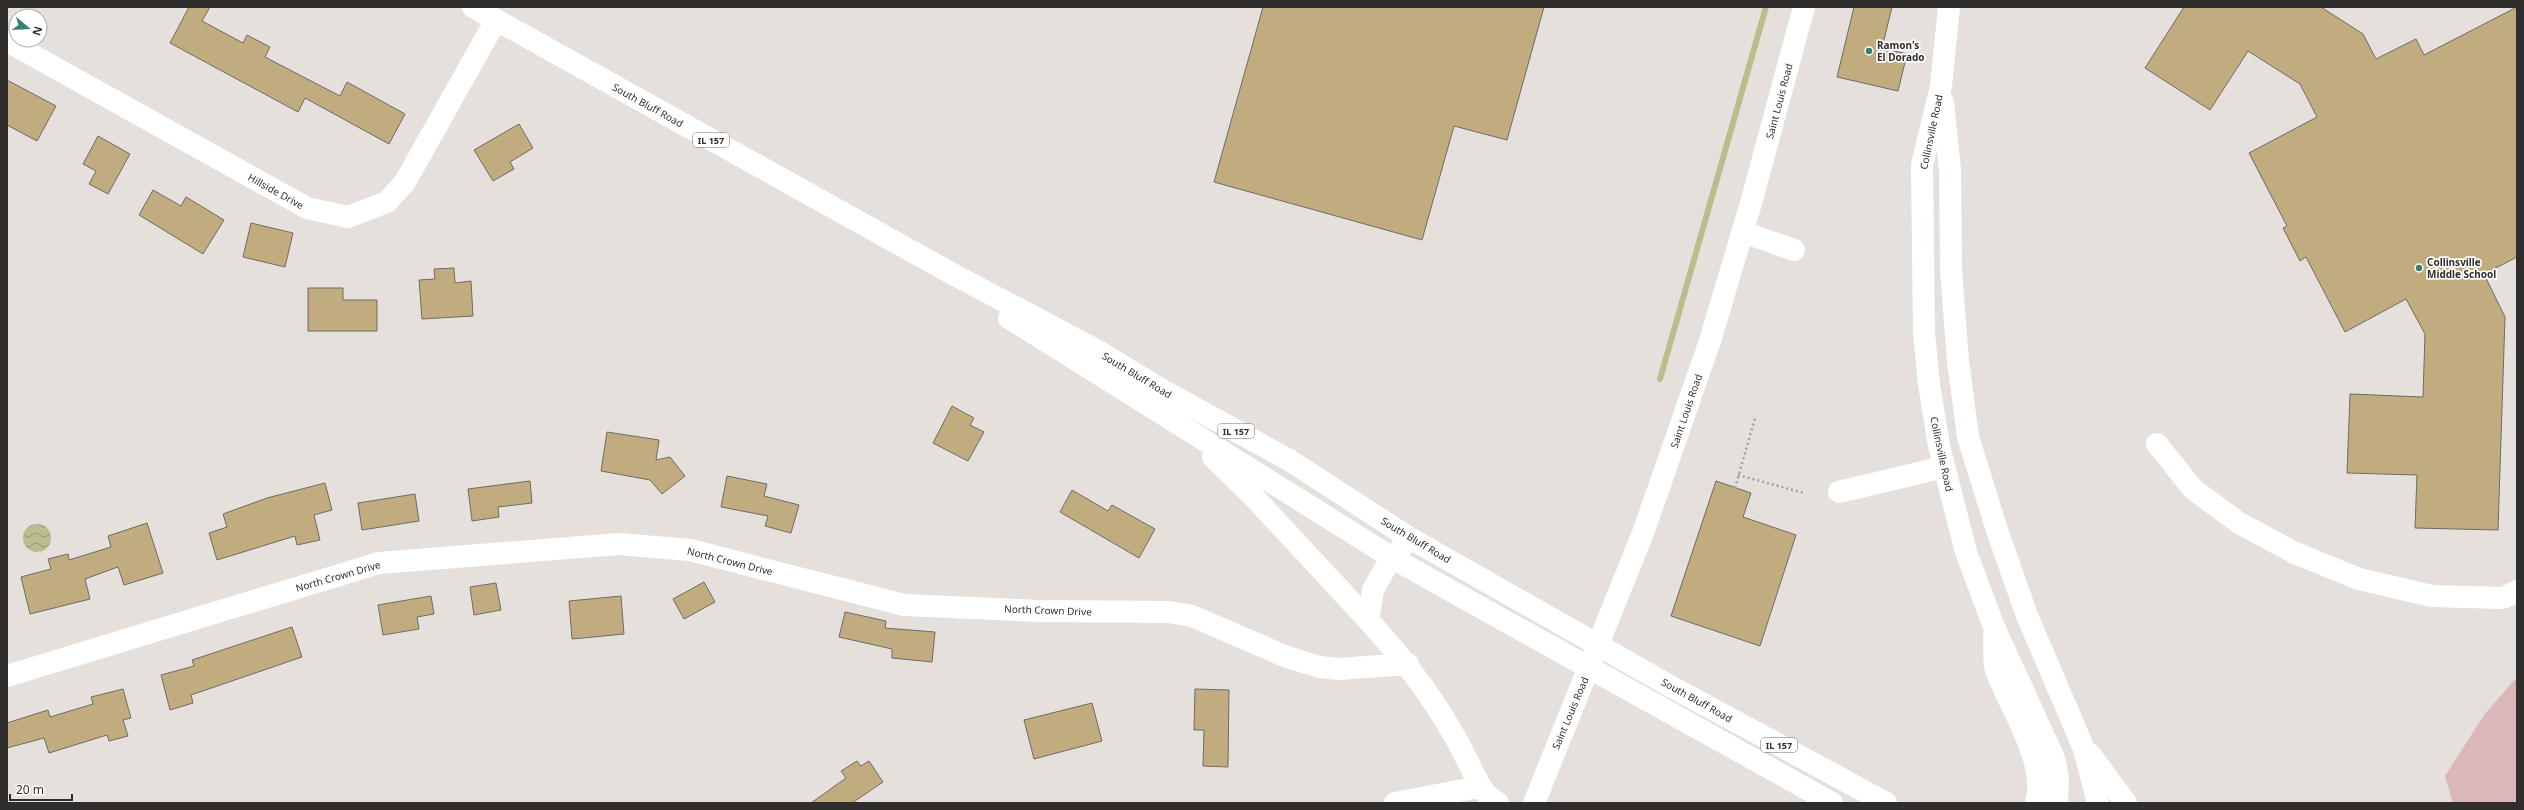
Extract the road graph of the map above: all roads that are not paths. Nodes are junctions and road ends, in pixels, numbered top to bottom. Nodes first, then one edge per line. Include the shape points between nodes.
1 (473, 7) edge
2 (1804, 7) edge
3 (1949, 7) edge
4 (496, 20) junction
5 (7, 41) edge
6 (1941, 86) junction
7 (1743, 232) junction
8 (1794, 250) dead end
9 (949, 272) junction
10 (1172, 419) junction
11 (2157, 444) dead end
12 (1975, 460) junction
13 (1944, 468) junction
14 (1838, 492) dead end
15 (1408, 537) junction
16 (1394, 559) junction
17 (2517, 591) edge
18 (1368, 620) junction
19 (1994, 627) junction
20 (1408, 664) junction
21 (7, 676) edge
22 (2080, 740) junction
23 (1479, 795) edge
24 (1395, 803) edge
25 (1498, 803) edge
26 (1534, 803) edge
27 (1832, 803) edge
28 (1886, 803) edge
29 (2036, 803) edge
30 (2058, 803) edge
31 (2098, 803) edge
32 (2126, 803) edge

1 - 4 main road, South Bluff Road / IL 157
2 - 7 main road, Saint Louis Road
3 - 6 main road, Collinsville Road
4 - 5 main road, Hillside Drive via 405,182 387,202 348,217 307,208
4 - 9 main road, South Bluff Road / IL 157
6 - 12 main road, Collinsville Road via 1950,170 1952,270 1958,361 1968,437
6 - 13 main road, Collinsville Road via 1922,165 1921,226 1926,347 1937,438
7 - 8 main road
7 - 26 main road, Saint Louis Road via 1710,341 1660,487 1614,609
9 - 10 main road, South Bluff Road / IL 157 via 1018,325
9 - 15 main road, South Bluff Road / IL 157 via 1098,351 1162,390 1289,460
10 - 16 main road, South Bluff Road / IL 157
10 - 18 main road via 1252,495
11 - 17 main road via 2194,489 2239,523 2295,553 2352,576 2432,596 2503,598
12 - 13 main road
12 - 22 main road, Collinsville Road via 2026,613
13 - 14 main road
13 - 19 main road, Collinsville Road via 1966,552
15 - 16 main road
15 - 28 main road, South Bluff Road / IL 157 via 1672,687
16 - 18 main road via 1384,570 1373,590
16 - 27 main road, South Bluff Road / IL 157
18 - 20 main road
19 - 29 main road via 1995,668 2020,721 2034,761 2038,796
19 - 30 main road, Collinsville Road via 2054,758 2058,777
20 - 21 main road, North Crown Drive via 1338,669 1320,667 1287,657 1192,616 1169,612 1040,611 904,605 690,550 619,544 379,563
20 - 23 main road via 1458,740
22 - 31 main road, Collinsville Road
22 - 32 main road
23 - 24 main road
23 - 25 main road

